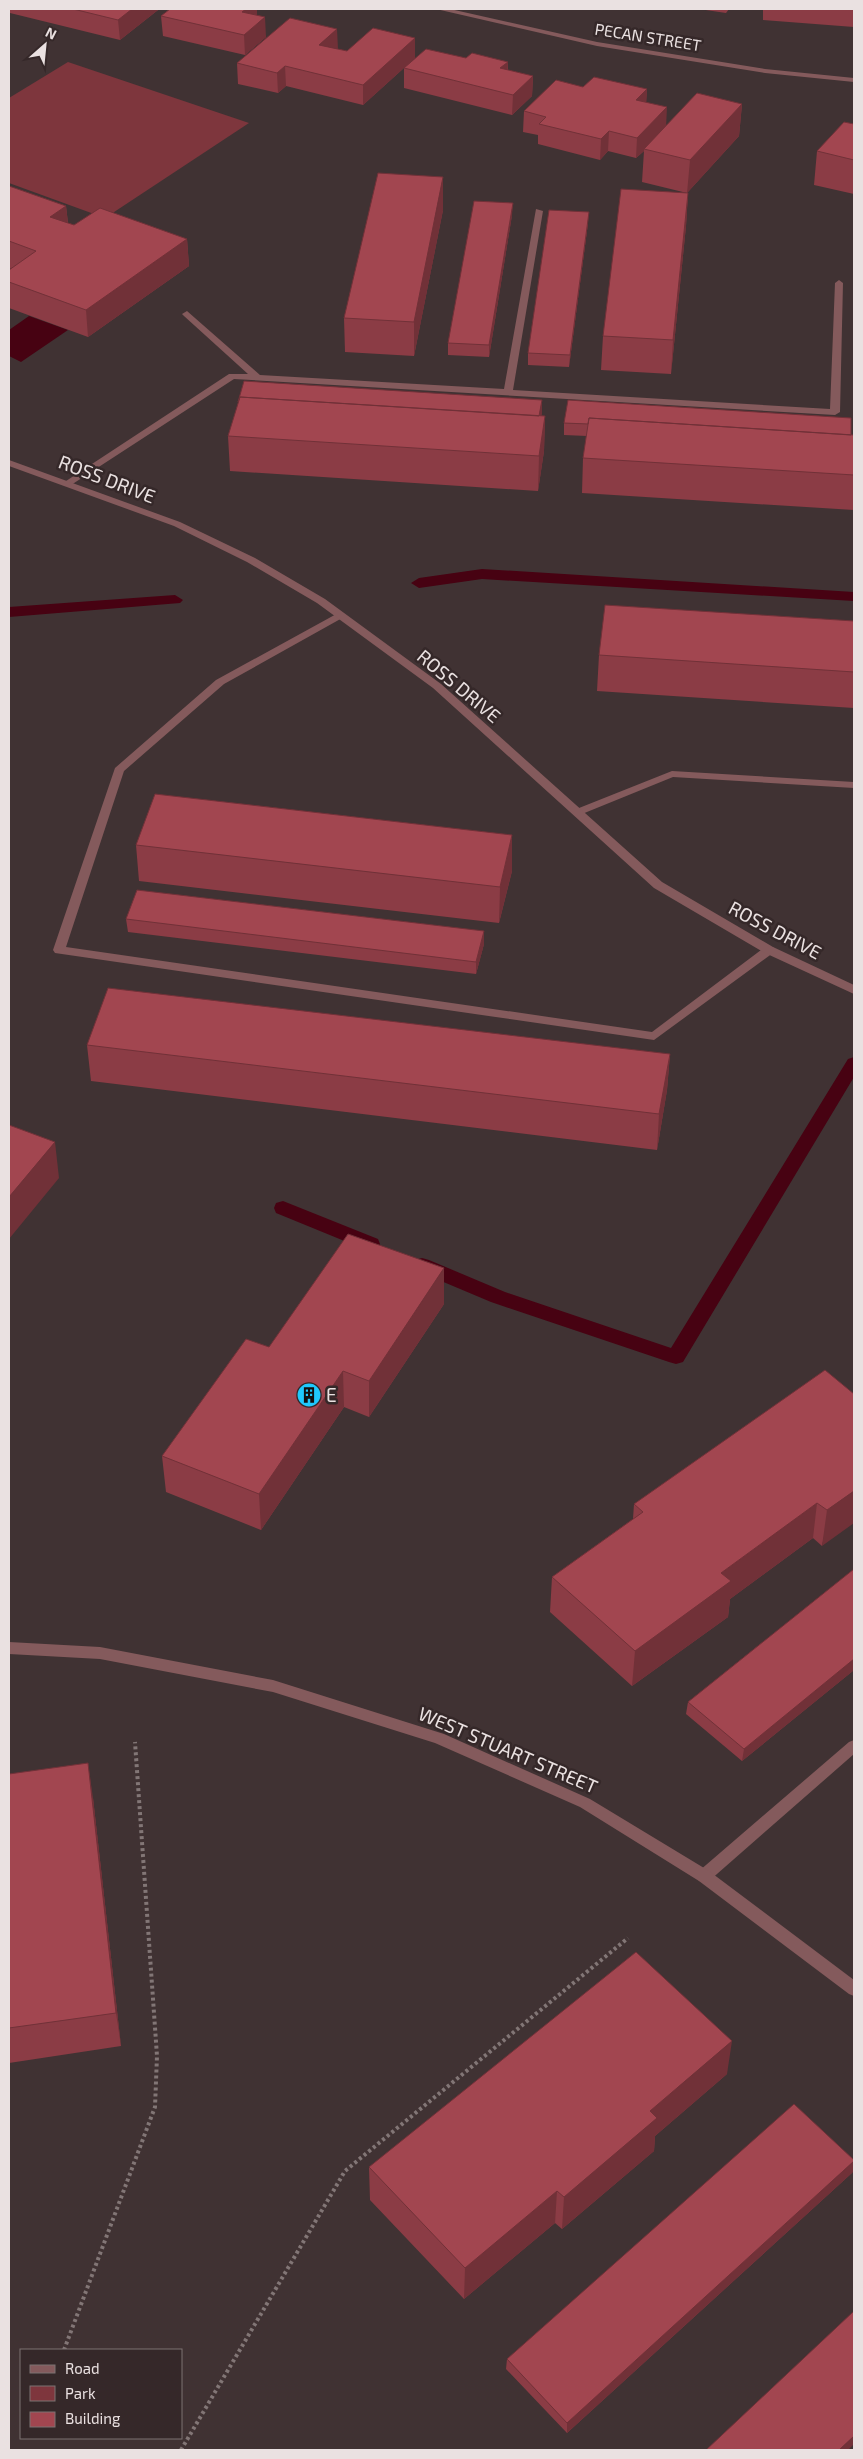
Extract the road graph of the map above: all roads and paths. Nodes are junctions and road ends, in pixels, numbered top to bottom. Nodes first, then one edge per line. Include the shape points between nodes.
1 (440, 9) edge
2 (854, 80) edge
3 (539, 211) dead end
4 (839, 284) dead end
5 (187, 314) dead end
6 (257, 377) junction
7 (508, 392) junction
8 (9, 463) edge
9 (68, 483) junction
10 (340, 615) junction
11 (854, 786) edge
12 (578, 812) junction
13 (769, 950) junction
14 (854, 990) edge
15 (9, 1648) edge
16 (135, 1742) dead end
17 (854, 1746) edge
18 (704, 1876) junction
19 (628, 1938) dead end
20 (854, 1989) edge
21 (64, 2349) edge
22 (181, 2450) edge

1 - 2 street, PECAN STREET via 597,44 765,71
3 - 7 street
4 - 7 street via 835,412
5 - 6 street
6 - 7 street
6 - 9 street via 232,376
8 - 9 street, ROSS DRIVE
9 - 10 street, ROSS DRIVE via 177,524 234,552
10 - 12 street, ROSS DRIVE via 436,686
10 - 13 street via 220,682 119,770 59,950 654,1036
11 - 12 street via 672,774
12 - 13 street, ROSS DRIVE via 658,885
13 - 14 street, ROSS DRIVE
15 - 18 street, WEST STUART STREET via 100,1653 273,1686 439,1738 585,1803
16 - 21 path via 157,2056 155,2107
17 - 18 street
18 - 20 street, WEST STUART STREET
19 - 22 path via 345,2171

